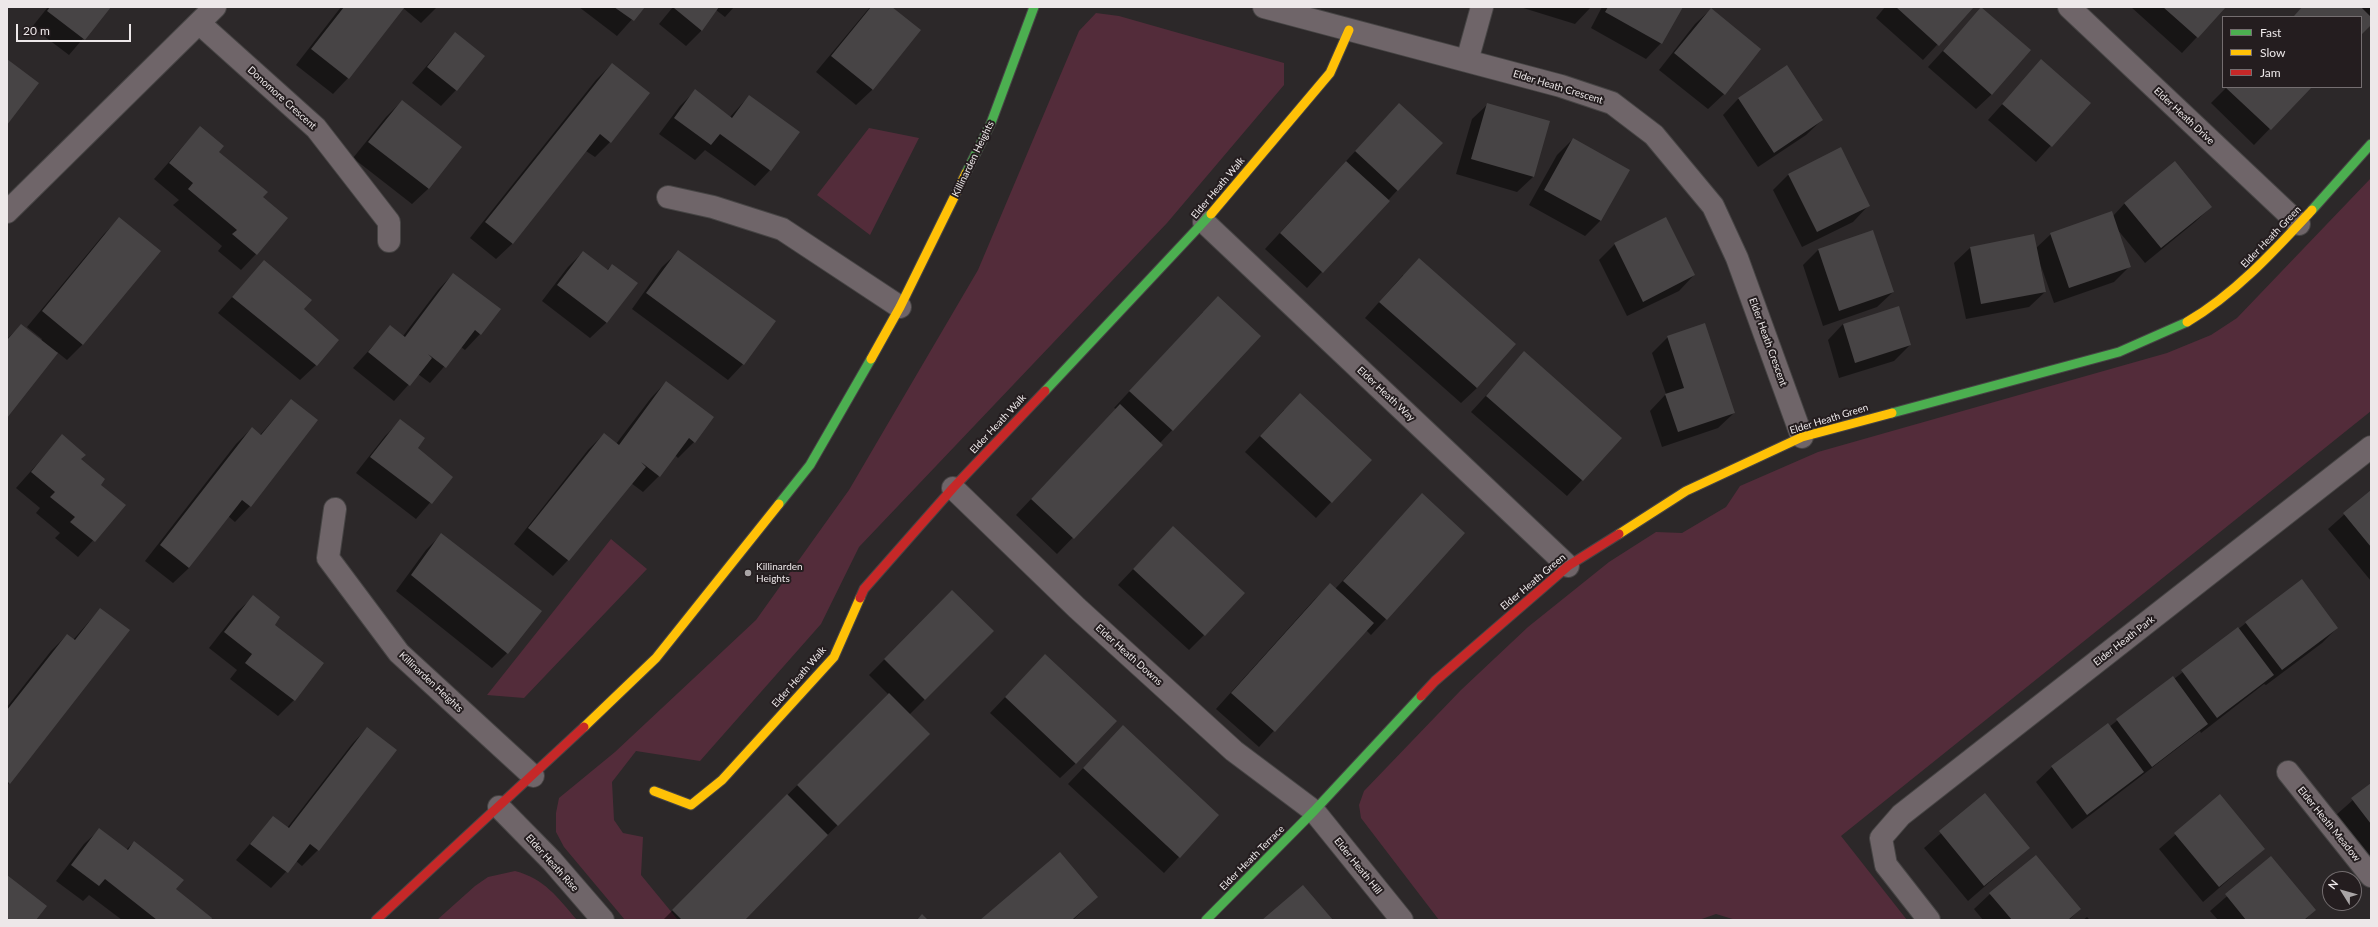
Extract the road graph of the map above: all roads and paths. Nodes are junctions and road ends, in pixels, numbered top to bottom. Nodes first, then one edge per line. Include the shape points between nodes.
1 (215, 7) edge
2 (1034, 7) edge
3 (1264, 7) edge
4 (1482, 7) edge
5 (2069, 7) edge
6 (199, 23) junction
7 (1349, 30) junction
8 (1467, 61) junction
9 (2371, 144) edge
10 (668, 197) dead end
11 (7, 212) edge
12 (1204, 222) junction
13 (2299, 224) junction
14 (389, 241) dead end
15 (900, 307) junction
16 (1802, 437) junction
17 (2371, 447) edge
18 (953, 488) junction
19 (335, 509) dead end
20 (1568, 566) junction
21 (2288, 772) dead end
22 (533, 776) junction
23 (654, 791) dead end
24 (499, 807) junction
25 (1314, 811) junction
26 (2371, 876) edge
27 (376, 920) edge
28 (603, 920) edge
29 (1206, 920) edge
30 (1402, 920) edge
31 (1929, 920) edge

1 - 6 street
2 - 15 street, Killinarden Heights via 991,123
3 - 7 street, Elder Heath Crescent
4 - 8 street
5 - 13 street, Elder Heath Drive
6 - 11 street
6 - 14 street, Donomore Crescent via 316,128 389,222
7 - 8 street, Elder Heath Crescent
7 - 12 street, Elder Heath Walk via 1330,74
8 - 16 street, Elder Heath Crescent via 1561,86 1612,103 1654,134 1713,206 1737,258
9 - 13 street, Elder Heath Green
10 - 15 street via 713,207 782,229
12 - 18 street, Elder Heath Walk
12 - 20 street, Elder Heath Way
13 - 16 street, Elder Heath Green via 2256,270 2203,312 2119,352
15 - 22 street, Killinarden Heights via 810,465 656,658
16 - 20 street, Elder Heath Green via 1686,491
17 - 31 street, Elder Heath Park via 1901,815 1881,838 1886,865
18 - 23 street, Elder Heath Walk via 864,589 834,657 722,780 691,805
18 - 25 street, Elder Heath Downs via 1077,608 1234,751
19 - 22 street, Killinarden Heights via 328,558 394,647
20 - 25 street, Elder Heath Green via 1436,681
21 - 26 street, Elder Heath Meadow
22 - 24 street, Killinarden Heights
24 - 27 street, Killinarden Heights
24 - 28 street, Elder Heath Rise via 552,861
25 - 29 street, Elder Heath Terrace
25 - 30 street, Elder Heath Hill

